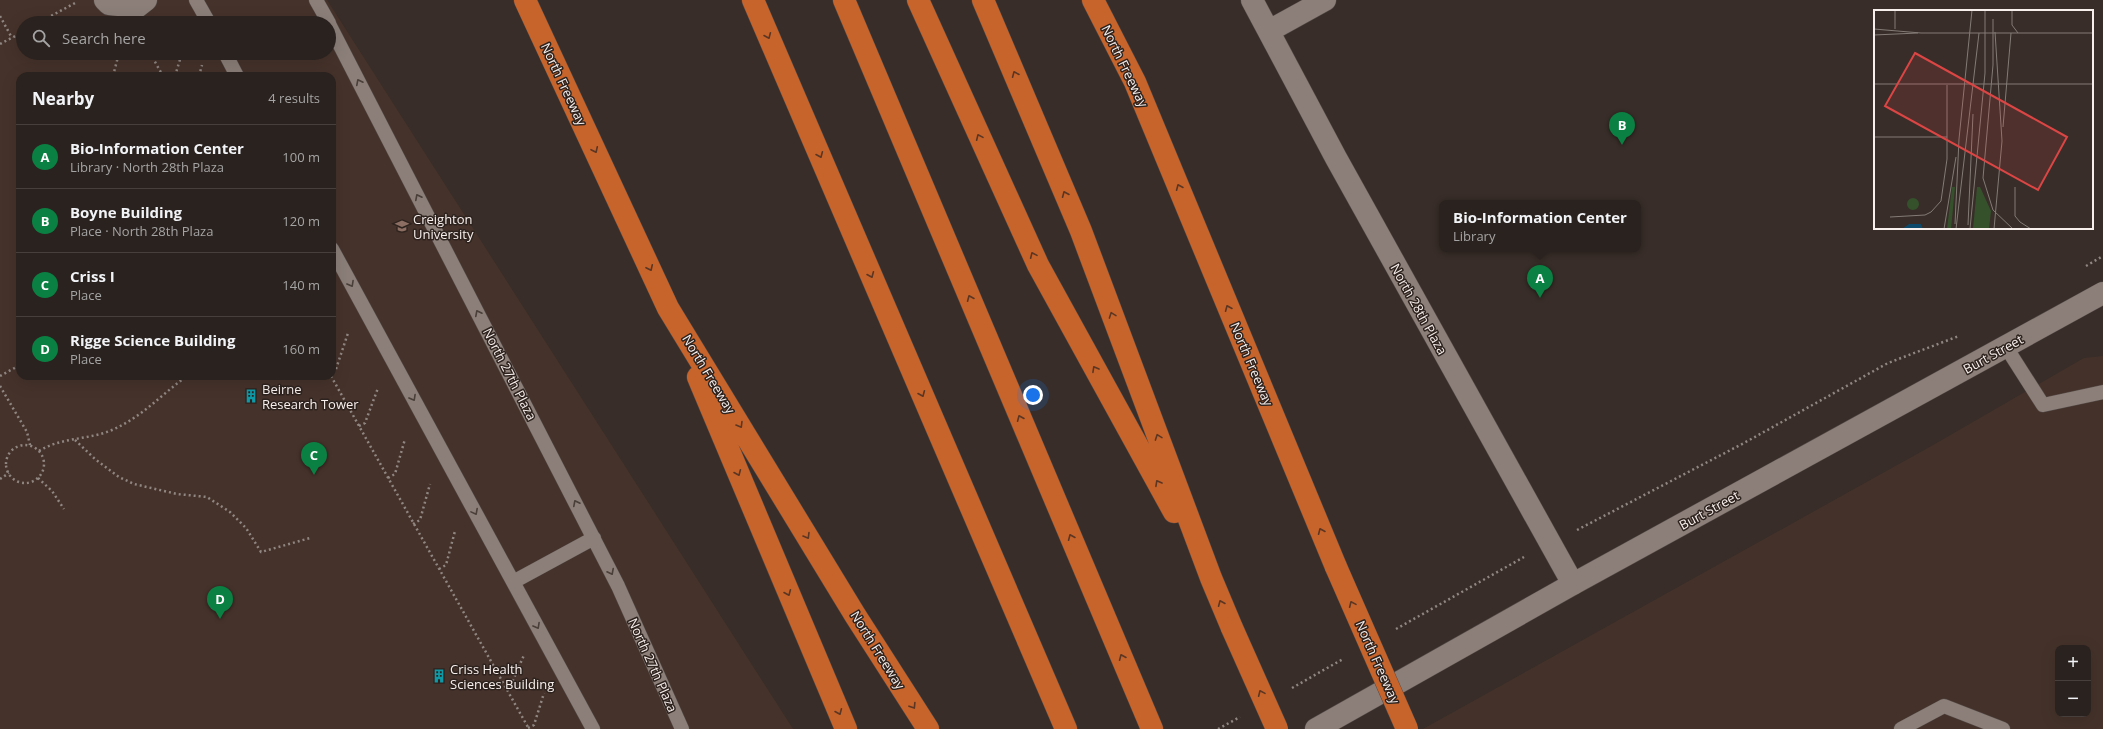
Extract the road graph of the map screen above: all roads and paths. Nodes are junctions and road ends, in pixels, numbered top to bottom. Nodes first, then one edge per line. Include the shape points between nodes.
1 (80, 0) edge
2 (106, 0) edge
3 (146, 0) edge
4 (196, 0) edge
5 (316, 0) edge
6 (525, 0) edge
7 (753, 0) edge
8 (844, 0) edge
9 (918, 0) edge
10 (984, 0) edge
11 (1093, 0) edge
12 (1105, 0) edge
13 (1252, 0) edge
14 (1325, 0) edge
15 (0, 16) edge
16 (51, 16) edge
17 (205, 16) edge
18 (325, 16) edge
19 (1270, 31) junction
20 (16, 36) edge
21 (336, 37) edge
22 (12, 38) junction
23 (0, 44) edge
24 (117, 60) edge
25 (154, 60) edge
26 (180, 60) edge
27 (229, 60) edge
28 (114, 72) edge
29 (161, 72) edge
30 (176, 72) edge
31 (235, 72) edge
32 (1135, 82) junction
33 (2103, 256) edge
34 (336, 257) edge
35 (2079, 270) dead end
36 (2103, 293) edge
37 (668, 308) junction
38 (1965, 334) dead end
39 (2006, 347) junction
40 (16, 367) edge
41 (0, 376) edge
42 (183, 380) edge
43 (333, 380) edge
44 (0, 386) edge
45 (2103, 392) edge
46 (365, 422) dead end
47 (359, 426) junction
48 (75, 440) junction
49 (30, 445) junction
50 (39, 451) junction
51 (9, 473) junction
52 (395, 474) dead end
53 (38, 478) junction
54 (388, 478) junction
55 (0, 479) edge
56 (64, 509) dead end
57 (420, 520) dead end
58 (413, 524) junction
59 (310, 538) dead end
60 (594, 538) junction
61 (1548, 543) junction
62 (446, 564) dead end
63 (439, 569) junction
64 (1211, 578) junction
65 (513, 582) junction
66 (1572, 584) junction
67 (1389, 633) dead end
68 (1348, 656) dead end
69 (511, 685) dead end
70 (506, 688) junction
71 (1286, 691) dead end
72 (1245, 714) dead end
73 (1063, 722) edge
74 (534, 725) dead end
75 (1323, 727) edge
76 (528, 729) edge
77 (593, 729) edge
78 (682, 729) edge
79 (846, 729) edge
80 (928, 729) edge
81 (1152, 729) edge
82 (1218, 729) edge
83 (1277, 729) edge
84 (1407, 729) edge
85 (1901, 729) edge
86 (2003, 729) edge

1 - 16 path
2 - 3 street via 109,4 137,7
4 - 17 lane
5 - 18 lane, North 27th Plaza
6 -> 37 highway, North Freeway
7 -> 73 highway
81 -> 8 highway
64 -> 9 highway via 1038,265
64 -> 10 highway via 1081,231
11 - 32 highway, North Freeway
12 - 32 highway
13 - 19 street, North 28th Plaza
14 - 19 street
15 - 22 path
19 - 61 street, North 28th Plaza via 1336,158
20 - 22 path
60 -> 21 lane, North 27th Plaza
22 - 23 path
24 - 28 path
25 - 29 path
26 - 30 path
27 - 31 lane
84 -> 32 highway, North Freeway, bridge via 1336,567
33 - 35 path
34 -> 65 lane
36 - 39 street, Burt Street
37 -> 79 highway
37 -> 80 highway, North Freeway
38 - 61 path via 1888,363 1744,443
39 - 45 lane via 2043,405
39 - 66 street, Burt Street
40 - 41 path
42 - 48 path via 157,403 130,422 110,431
43 - 47 path
44 - 49 path via 27,432
46 - 47 path
47 - 54 path
48 - 50 path via 57,442
48 - 59 path via 95,460 134,484 177,494 207,497 230,512 246,528 261,552
49 - 50 path
49 - 51 path via 22,444 9,453 6,460
50 - 53 path via 44,459 44,468
51 - 53 path via 20,483 28,483
51 - 55 path
52 - 54 path
53 - 56 path via 52,491
54 - 58 path
57 - 58 path
58 - 63 path
60 - 65 lane
60 -> 78 lane, North 27th Plaza
61 - 66 street, North 28th Plaza
61 - 67 path
62 - 63 path
63 - 70 path
83 -> 64 highway, bridge
65 -> 77 lane
66 - 75 street, Burt Street
68 - 71 path
69 - 70 path
70 - 76 path
72 - 82 path
74 - 76 path
85 - 86 lane via 1944,706

